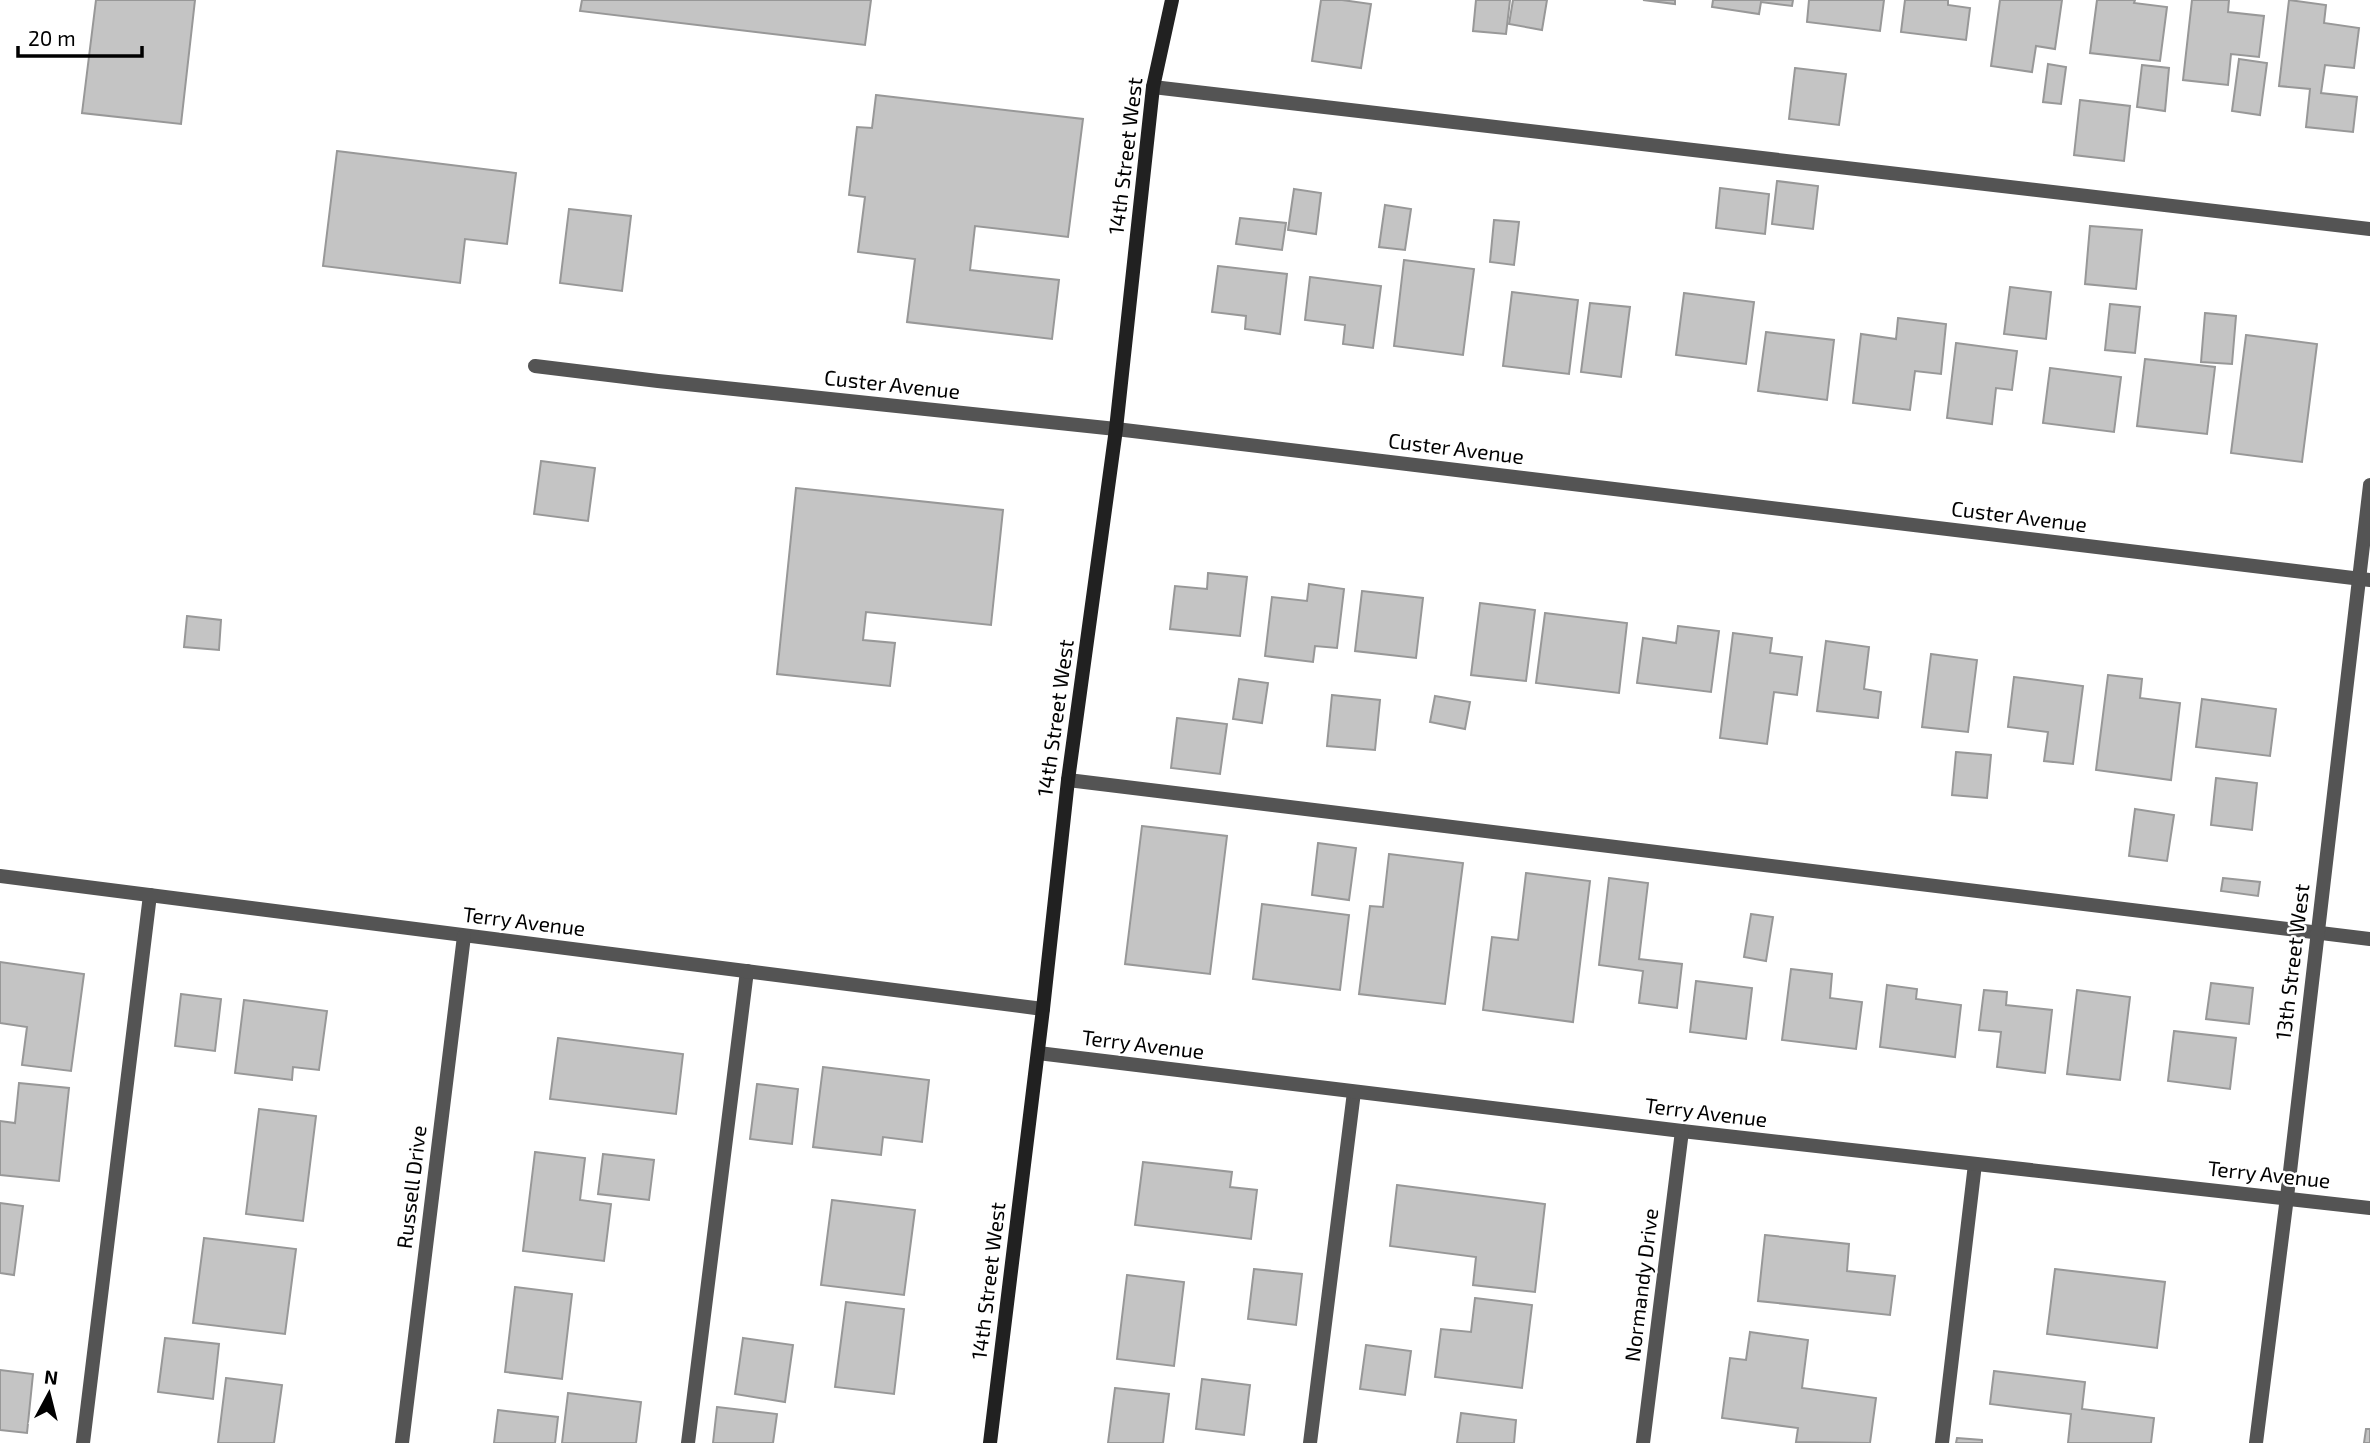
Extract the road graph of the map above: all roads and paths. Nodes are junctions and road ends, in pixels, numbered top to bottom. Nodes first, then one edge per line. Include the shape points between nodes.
1 (1172, 0) edge
2 (1153, 87) junction
3 (2370, 229) edge
4 (535, 366) dead end
5 (1116, 429) junction
6 (2370, 485) edge
7 (2365, 580) edge
8 (1068, 780) junction
9 (0, 876) edge
10 (150, 895) junction
11 (2318, 933) junction
12 (464, 936) junction
13 (2370, 939) edge
14 (747, 971) junction
15 (1043, 1009) junction
16 (1038, 1053) junction
17 (1354, 1092) junction
18 (1682, 1131) junction
19 (1975, 1164) junction
20 (2287, 1197) junction
21 (2370, 1208) edge
22 (83, 1443) edge
23 (402, 1443) edge
24 (688, 1443) edge
25 (990, 1443) edge
26 (1310, 1443) edge
27 (1643, 1443) edge
28 (1942, 1443) edge
29 (2256, 1443) edge

1 - 2 street, 14th Street West
2 - 3 street
2 - 5 street, 14th Street West
4 - 5 street, Custer Avenue
5 - 7 street, Custer Avenue
5 - 8 street, 14th Street West
6 - 7 street, 13th Street West
7 - 11 street, 13th Street West
8 - 11 street
8 - 15 street, 14th Street West
9 - 10 street, Terry Avenue
10 - 12 street, Terry Avenue
10 - 22 street
11 - 13 street
11 - 20 street, 13th Street West
12 - 14 street, Terry Avenue
12 - 23 street, Russell Drive
14 - 15 street, Terry Avenue
14 - 24 street
15 - 16 street, 14th Street West
16 - 17 street, Terry Avenue
16 - 25 street, 14th Street West
17 - 18 street, Terry Avenue
17 - 26 street
18 - 19 street, Terry Avenue
18 - 27 street, Normandy Drive
19 - 20 street, Terry Avenue
19 - 28 street
20 - 21 street, Terry Avenue
20 - 29 street, 13th Street West

